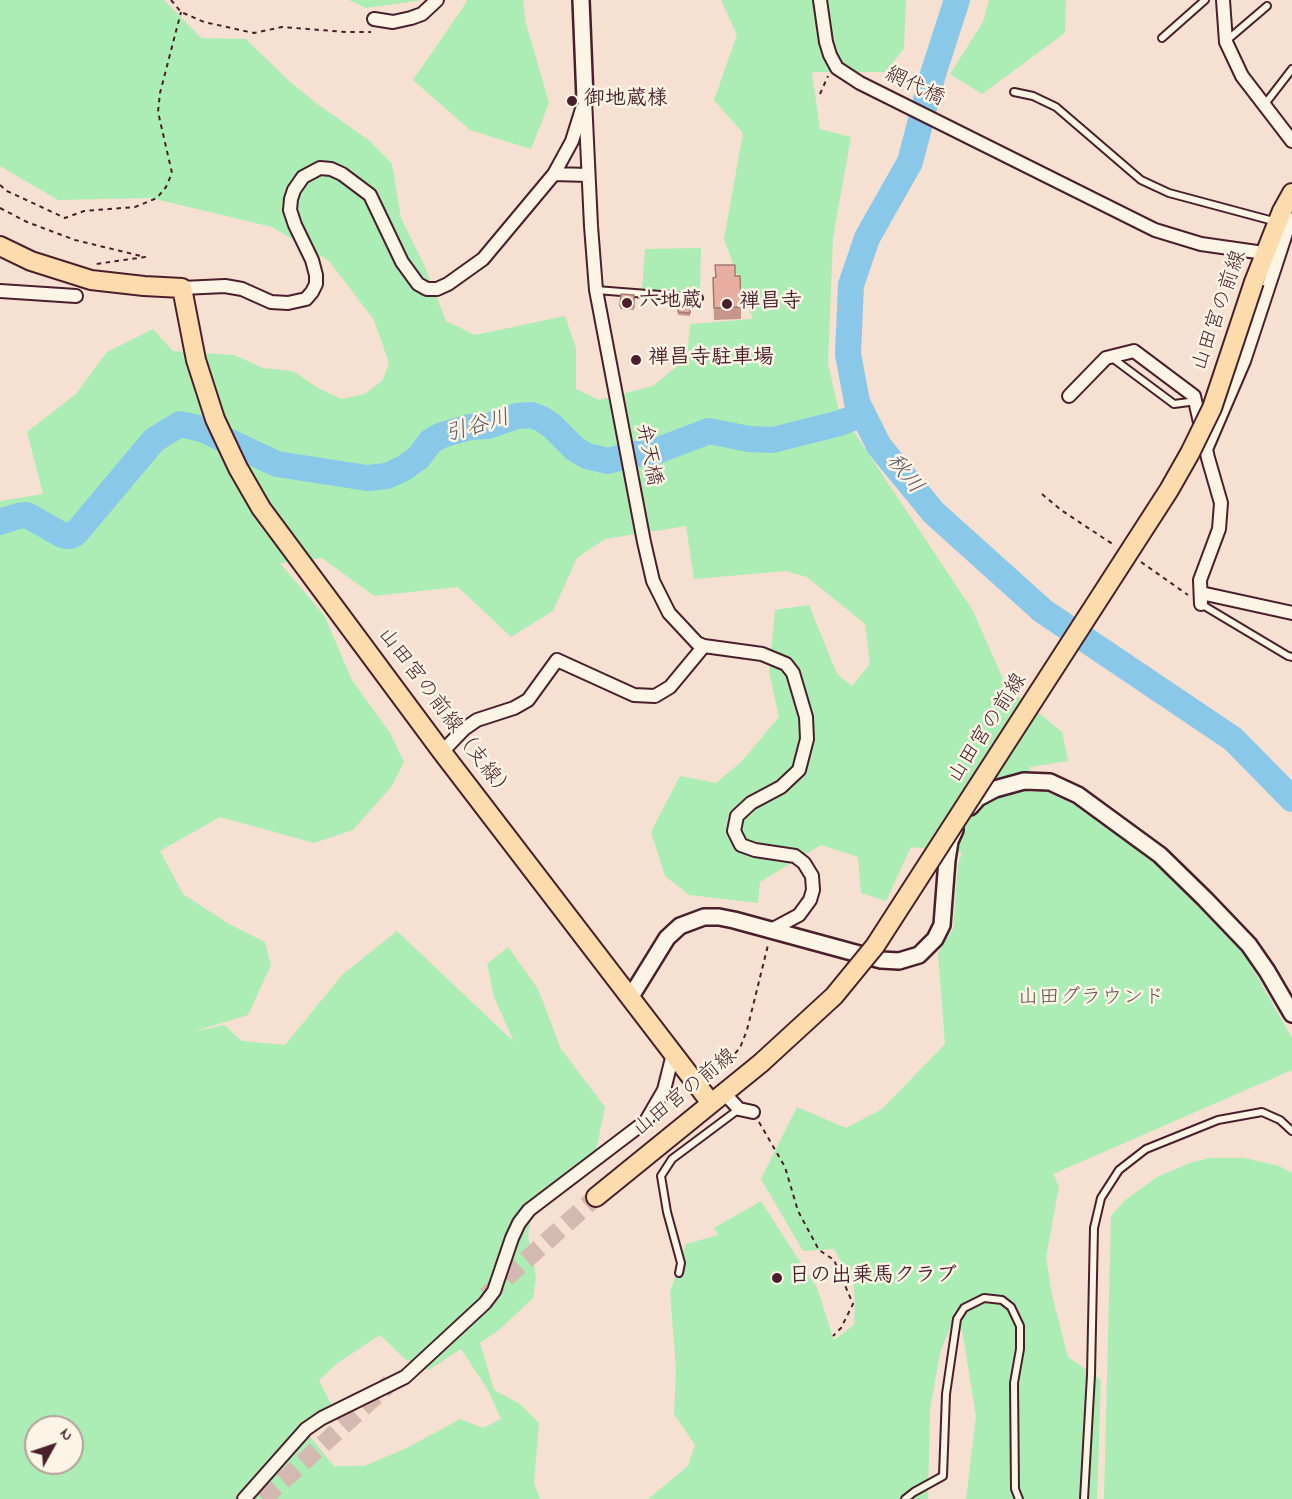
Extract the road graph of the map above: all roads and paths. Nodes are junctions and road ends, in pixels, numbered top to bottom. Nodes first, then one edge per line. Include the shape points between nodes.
1 (171, 0) edge
2 (437, 0) edge
3 (581, 0) edge
4 (820, 0) edge
5 (1205, 0) edge
6 (1223, 0) edge
7 (1267, 6) dead end
8 (181, 12) junction
9 (373, 25) joint
10 (1161, 38) dead end
11 (1226, 42) junction
12 (837, 68) junction
13 (1292, 69) edge
14 (1014, 92) dead end
15 (819, 94) dead end
16 (585, 99) junction
17 (1264, 105) junction
18 (1292, 141) edge
19 (554, 174) junction
20 (588, 175) junction
21 (0, 186) edge
22 (1292, 193) edge
23 (0, 208) edge
24 (1279, 217) junction
25 (2, 251) edge
26 (1264, 253) junction
27 (93, 267) dead end
28 (182, 288) junction
29 (596, 290) junction
30 (0, 291) edge
31 (76, 296) dead end
32 (699, 298) dead end
33 (1111, 357) junction
34 (1069, 396) dead end
35 (1194, 396) junction
36 (1207, 447) junction
37 (1201, 598) junction
38 (1292, 613) edge
39 (704, 646) junction
40 (1292, 657) edge
41 (442, 752) junction
42 (771, 930) junction
43 (630, 998) junction
44 (1292, 1014) edge
45 (673, 1054) junction
46 (729, 1060) dead end
47 (718, 1098) junction
48 (738, 1109) junction
49 (753, 1112) joint
50 (1292, 1131) edge
51 (596, 1197) tunnel mouth
52 (679, 1273) dead end
53 (833, 1336) dead end
54 (244, 1499) edge
55 (905, 1499) edge
56 (1019, 1499) edge
57 (1084, 1499) edge

1 - 8 path
2 - 9 street via 422,14
3 - 16 street
4 - 12 street via 826,42
5 - 10 lane
6 - 11 street
7 - 11 lane
8 - 9 path via 204,22 254,33 282,27 346,32
8 - 21 path via 158,112 172,173 157,198 135,207 84,211 66,218
11 - 17 street via 1242,76
12 - 15 path via 824,81
12 - 26 street, 網代橋 via 1155,230 1201,244
13 - 17 lane
14 - 24 lane via 1056,107 1141,180 1168,194
16 - 19 street via 572,141
16 - 20 street, 弁天橋
17 - 18 street
19 - 20 street
19 - 28 street via 483,259 437,289 427,289 410,274 370,195 342,174 320,168 303,177 291,199 290,210 316,275 316,284 306,299 271,302 225,286
20 - 29 street, 弁天橋
22 - 24 main road, 山田宮の前線
23 - 27 path via 68,237 146,257
24 - 26 main road, 山田宮の前線
24 - 36 street via 1290,221 1244,361
25 - 28 main road via 91,280
26 - 47 main road, 山田宮の前線, bridge via 1212,408 1190,453 876,946 834,996
28 - 41 main road, 山田宮の前線（支線） via 196,360 238,468 261,508
29 - 32 lane
29 - 39 street, 弁天橋 via 650,568 658,593 676,620
30 - 31 street
33 - 34 street
33 - 35 street via 1134,351
33 - 35 lane via 1174,404 1189,402
35 - 36 street
36 - 37 street via 1221,503 1219,529 1200,580
37 - 38 street
37 - 40 lane
39 - 41 street via 670,687 655,696 634,695 557,660 528,700 477,720
39 - 42 street via 762,654 786,664 793,673 806,717 807,739 799,770 737,816 734,831 741,845 748,848 795,856 812,876 810,900 799,915
41 - 43 main road, 山田宮の前線（支線）
42 - 43 street via 719,917 686,923 663,942
42 - 44 street via 881,960 899,961 919,955 942,925 950,841 965,812 978,798 1005,785 1050,782 1078,795 1183,876 1249,945
42 - 46 path via 747,1030 740,1048
43 - 45 main road, 山田宮の前線（支線）
45 - 47 main road, 山田宮の前線（支線）
45 - 54 street via 664,1090 646,1121 529,1210 519,1223 494,1292 485,1303 405,1377 306,1429
47 - 48 street
47 - 51 main road, 山田宮の前線
48 - 49 street
48 - 52 lane via 672,1160 662,1176 681,1263
49 - 53 path via 785,1167 798,1211 819,1250 834,1260 853,1304
50 - 57 lane via 1281,1120 1262,1112 1218,1120 1146,1149 1119,1170 1101,1198 1094,1228
55 - 56 lane via 943,1476 946,1394 957,1319 964,1308 984,1298 1002,1300 1020,1326 1014,1383 1015,1489

